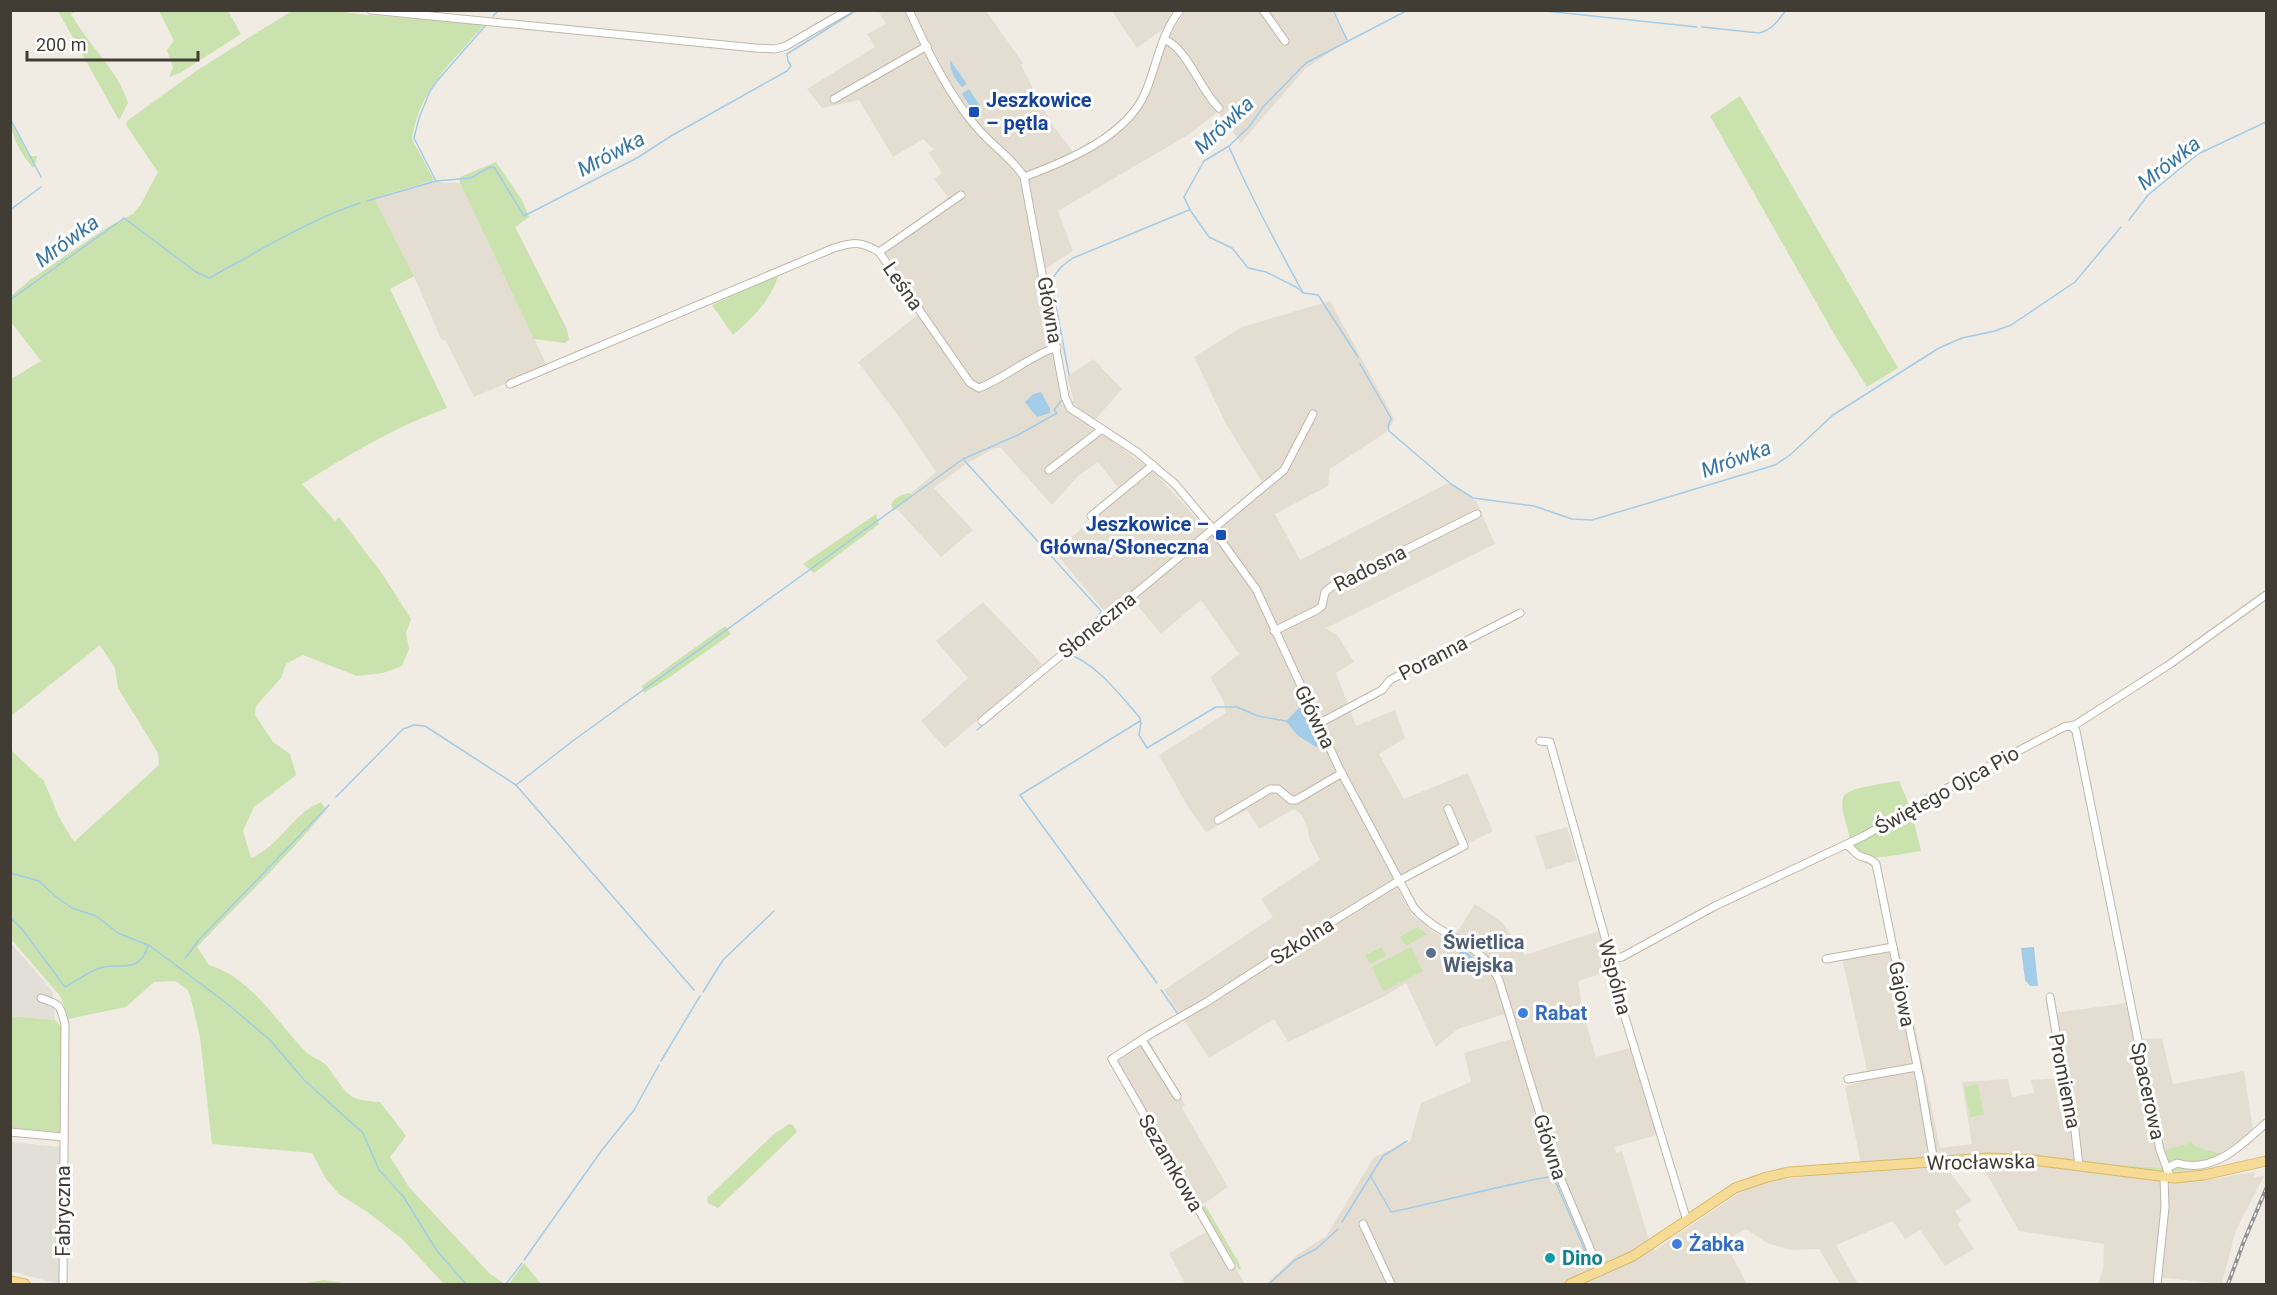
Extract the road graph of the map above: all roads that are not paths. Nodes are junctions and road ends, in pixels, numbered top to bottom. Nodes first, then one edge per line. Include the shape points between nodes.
1 (370, 10) edge
2 (848, 10) edge
3 (909, 10) edge
4 (1180, 10) edge
5 (1263, 10) edge
6 (1164, 39) junction
7 (1285, 41) dead end
8 (927, 46) junction
9 (834, 99) dead end
10 (1219, 108) dead end
11 (1024, 177) junction
12 (960, 195) dead end
13 (879, 252) junction
14 (1057, 347) junction
15 (510, 384) dead end
16 (1313, 414) dead end
17 (1102, 429) junction
18 (1153, 465) junction
19 (1049, 470) dead end
20 (1477, 514) dead end
21 (1091, 516) dead end
22 (1212, 528) junction
23 (2266, 595) edge
24 (1520, 613) dead end
25 (1274, 631) junction
26 (982, 721) dead end
27 (1318, 724) junction
28 (2072, 727) junction
29 (1540, 741) dead end
30 (1342, 773) junction
31 (1448, 809) dead end
32 (1218, 820) dead end
33 (1845, 845) junction
34 (1400, 880) junction
35 (1893, 947) junction
36 (1611, 959) junction
37 (1826, 959) dead end
38 (2050, 997) dead end
39 (41, 998) dead end
40 (1142, 1040) junction
41 (1112, 1059) joint
42 (1917, 1067) junction
43 (1848, 1079) dead end
44 (1177, 1096) dead end
45 (2266, 1123) edge
46 (10, 1132) edge
47 (63, 1137) junction
48 (2266, 1161) edge
49 (1934, 1162) junction
50 (2079, 1166) junction
51 (2167, 1174) junction
52 (1687, 1221) junction
53 (1363, 1224) dead end
54 (1231, 1266) dead end
55 (1600, 1272) junction
56 (10, 1281) edge
57 (25, 1284) edge
58 (63, 1284) edge
59 (1391, 1284) edge
60 (1570, 1284) edge
61 (2157, 1284) edge

1 - 2 street via 775,49
3 - 8 street
4 - 6 street
5 - 7 street
6 - 10 street via 1178,49
6 - 11 street via 1147,90 1133,113 1114,131 1078,153
8 - 9 street
8 - 11 street via 965,112
11 - 14 street, Główna
12 - 13 street
13 - 14 street, Leśna via 970,383 979,388
13 - 15 street, Leśna via 860,243 834,248
14 - 17 street, Główna via 1070,408
16 - 22 street, Słoneczna via 1284,470
17 - 18 street, Główna
17 - 19 street
18 - 21 street
18 - 22 street, Główna via 1175,484
20 - 25 street, Radosna via 1331,587 1325,591 1322,606 1317,610
22 - 25 street, Główna via 1256,589
22 - 26 street, Słoneczna
23 - 28 street, Świętego Ojca Pio via 2170,664
24 - 27 street, Poranna via 1390,680 1382,690
25 - 27 street, Główna
27 - 30 street, Główna
28 - 33 street, Świętego Ojca Pio via 2058,730
28 - 51 street, Spacerowa via 2076,731
29 - 36 street, Wspólna via 1550,742
30 - 32 street via 1296,800 1272,788
30 - 34 street, Główna
31 - 34 street, Szkolna via 1464,846
33 - 35 street, Gajowa via 1876,864
33 - 36 street, Świętego Ojca Pio
34 - 40 street, Szkolna
34 - 55 street, Główna via 1420,915 1477,950 1493,967 1557,1170
35 - 37 street
35 - 42 street, Gajowa
36 - 52 street, Wspólna via 1618,994
38 - 50 street, Promienna via 2073,1113
39 - 47 street, Fabryczna via 56,1003 65,1025
40 - 41 street, Szkolna
40 - 44 street
41 - 54 street, Sezamkowa
42 - 43 street
42 - 49 street, Gajowa
45 - 51 street via 2227,1156 2206,1164 2177,1163
46 - 47 street
47 - 58 street, Fabryczna
48 - 51 main road, Wrocławska via 2204,1175
49 - 50 main road, Wrocławska via 1994,1158
49 - 52 main road, Wrocławska via 1789,1172 1767,1177 1735,1188
50 - 51 main road, Wrocławska
51 - 61 street, Spacerowa
52 - 55 main road, Wrocławska
53 - 59 street
55 - 60 main road, Wrocławska
56 - 57 main road

